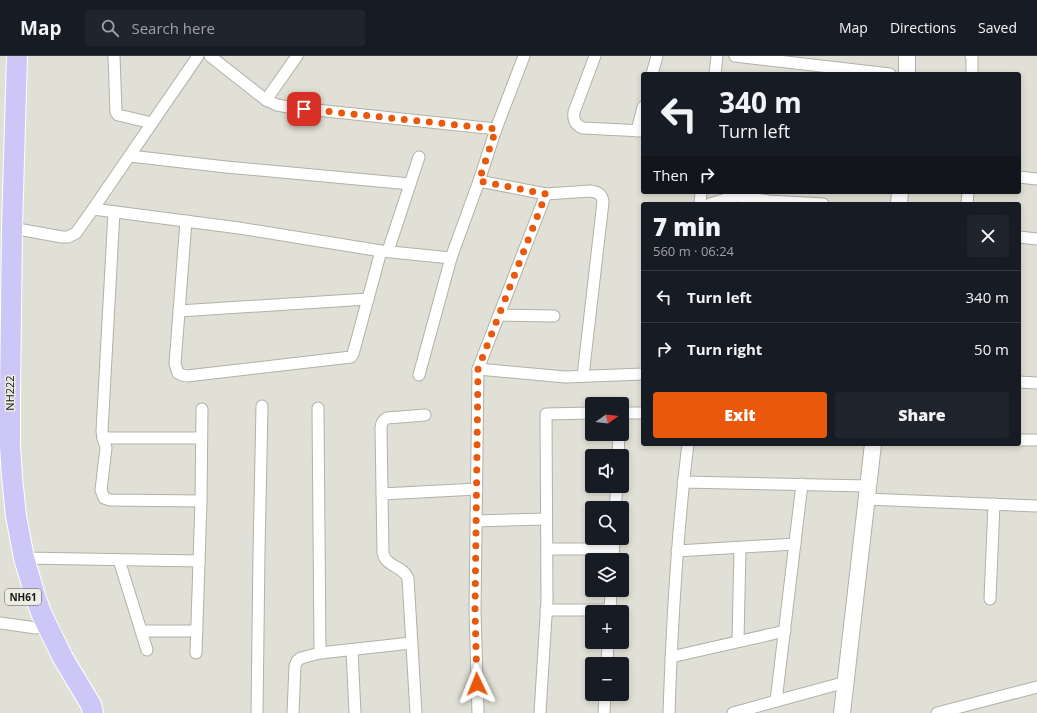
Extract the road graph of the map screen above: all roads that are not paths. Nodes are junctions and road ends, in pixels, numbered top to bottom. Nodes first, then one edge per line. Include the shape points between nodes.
1 (8, 56) edge
2 (17, 56) edge
3 (114, 56) edge
4 (198, 56) edge
5 (210, 56) edge
6 (297, 56) edge
7 (524, 56) edge
8 (595, 56) edge
9 (657, 56) edge
10 (718, 56) edge
11 (735, 56) edge
12 (908, 56) edge
13 (971, 56) edge
14 (653, 72) edge
15 (715, 72) edge
16 (873, 72) edge
17 (907, 72) edge
18 (972, 72) edge
19 (266, 100) junction
20 (152, 122) junction
21 (496, 129) junction
22 (640, 131) edge
23 (130, 156) junction
24 (419, 157) dead end
25 (1021, 177) edge
26 (1037, 179) edge
27 (479, 181) junction
28 (410, 184) junction
29 (546, 194) junction
30 (716, 202) edge
31 (768, 202) edge
32 (93, 209) junction
33 (114, 212) junction
34 (186, 221) junction
35 (12, 228) junction
36 (1021, 237) edge
37 (1037, 239) edge
38 (384, 251) junction
39 (451, 258) junction
40 (368, 299) junction
41 (179, 311) junction
42 (499, 315) junction
43 (554, 316) dead end
44 (0, 341) edge
45 (478, 369) junction
46 (641, 374) edge
47 (419, 375) dead end
48 (583, 376) junction
49 (1021, 382) edge
50 (1037, 383) edge
51 (262, 406) dead end
52 (318, 408) dead end
53 (202, 409) dead end
54 (585, 413) edge
55 (629, 413) edge
56 (641, 413) edge
57 (425, 415) dead end
58 (103, 438) junction
59 (201, 438) junction
60 (1021, 440) edge
61 (1037, 440) edge
62 (688, 446) edge
63 (872, 446) edge
64 (0, 468) edge
65 (683, 482) junction
66 (802, 484) junction
67 (477, 489) junction
68 (867, 492) junction
69 (382, 494) junction
70 (201, 501) junction
71 (994, 504) junction
72 (1037, 506) edge
73 (546, 520) junction
74 (476, 521) junction
75 (795, 544) junction
76 (591, 545) edge
77 (740, 548) junction
78 (547, 549) junction
79 (678, 551) junction
80 (24, 558) junction
81 (119, 560) junction
82 (199, 561) junction
83 (990, 599) dead end
84 (546, 610) junction
85 (585, 611) edge
86 (0, 623) edge
87 (36, 628) junction
88 (141, 631) junction
89 (197, 631) junction
90 (785, 631) junction
91 (738, 642) junction
92 (411, 643) junction
93 (147, 650) dead end
94 (352, 650) junction
95 (196, 653) dead end
96 (320, 653) junction
97 (671, 657) junction
98 (846, 682) junction
99 (1037, 687) edge
100 (605, 701) edge
101 (776, 701) junction
102 (84, 713) edge
103 (93, 713) edge
104 (257, 713) edge
105 (293, 713) edge
106 (355, 713) edge
107 (416, 713) edge
108 (478, 713) edge
109 (540, 713) edge
110 (604, 713) edge
111 (669, 713) edge
112 (733, 713) edge
113 (842, 713) edge
114 (937, 713) edge

1 - 44 highway
2 - 35 highway, NH222 / NH61
3 - 20 street via 117,114
4 - 20 street
5 - 19 street
6 - 19 street
7 - 21 street
8 - 22 street via 574,112 575,123 583,128
9 - 14 street
10 - 15 street
11 - 16 street
12 - 17 street
13 - 18 street
19 - 21 street via 288,107
20 - 23 street
21 - 27 street
23 - 28 street
23 - 32 street
24 - 28 street
25 - 26 street
27 - 29 street
27 - 39 street
28 - 38 street
29 - 42 street
29 - 48 street via 596,192 600,194 603,202
30 - 31 street via 736,196
32 - 33 street
32 - 35 street via 76,233 68,237
33 - 34 street
33 - 58 street
34 - 38 street
34 - 41 street
35 - 80 highway, NH222 / NH61 via 10,446 16,516
36 - 37 street
38 - 39 street
38 - 40 street
39 - 47 street
40 - 41 street
40 - 41 street via 351,357 187,376 178,373 175,364
42 - 43 street
42 - 45 street
45 - 48 street via 565,377
45 - 67 street
46 - 48 street
49 - 50 street
51 - 104 street
52 - 96 street
53 - 59 street
54 - 73 street via 546,414
55 - 56 street
57 - 69 street via 384,419
58 - 59 street
58 - 70 street via 106,448 102,490 104,498
59 - 70 street
60 - 61 street
62 - 65 street
63 - 68 street
64 - 87 highway, NH61 via 12,559 25,604
65 - 66 street
65 - 79 street
66 - 68 street
66 - 75 street
67 - 69 street
67 - 74 street
68 - 71 street
68 - 98 street
69 - 92 street via 383,553 387,561 406,573 408,578
70 - 82 street
71 - 72 street
71 - 83 street
73 - 74 street
73 - 78 street
74 - 108 street
75 - 77 street
75 - 90 street
76 - 78 street
77 - 79 street
77 - 91 street
78 - 84 street
79 - 97 street
80 - 81 street
80 - 103 highway, NH222 / NH61 via 42,615
81 - 82 street
81 - 88 street
82 - 89 street
84 - 85 street
84 - 109 street
86 - 87 street
87 - 102 highway, NH61
88 - 89 street
88 - 93 street
89 - 95 street
90 - 91 street
90 - 101 street
91 - 97 street
92 - 94 street
92 - 107 street
94 - 96 street
94 - 106 street
96 - 105 street via 297,661
97 - 111 street
98 - 101 street
98 - 113 street
99 - 114 street
100 - 110 street
101 - 112 street

